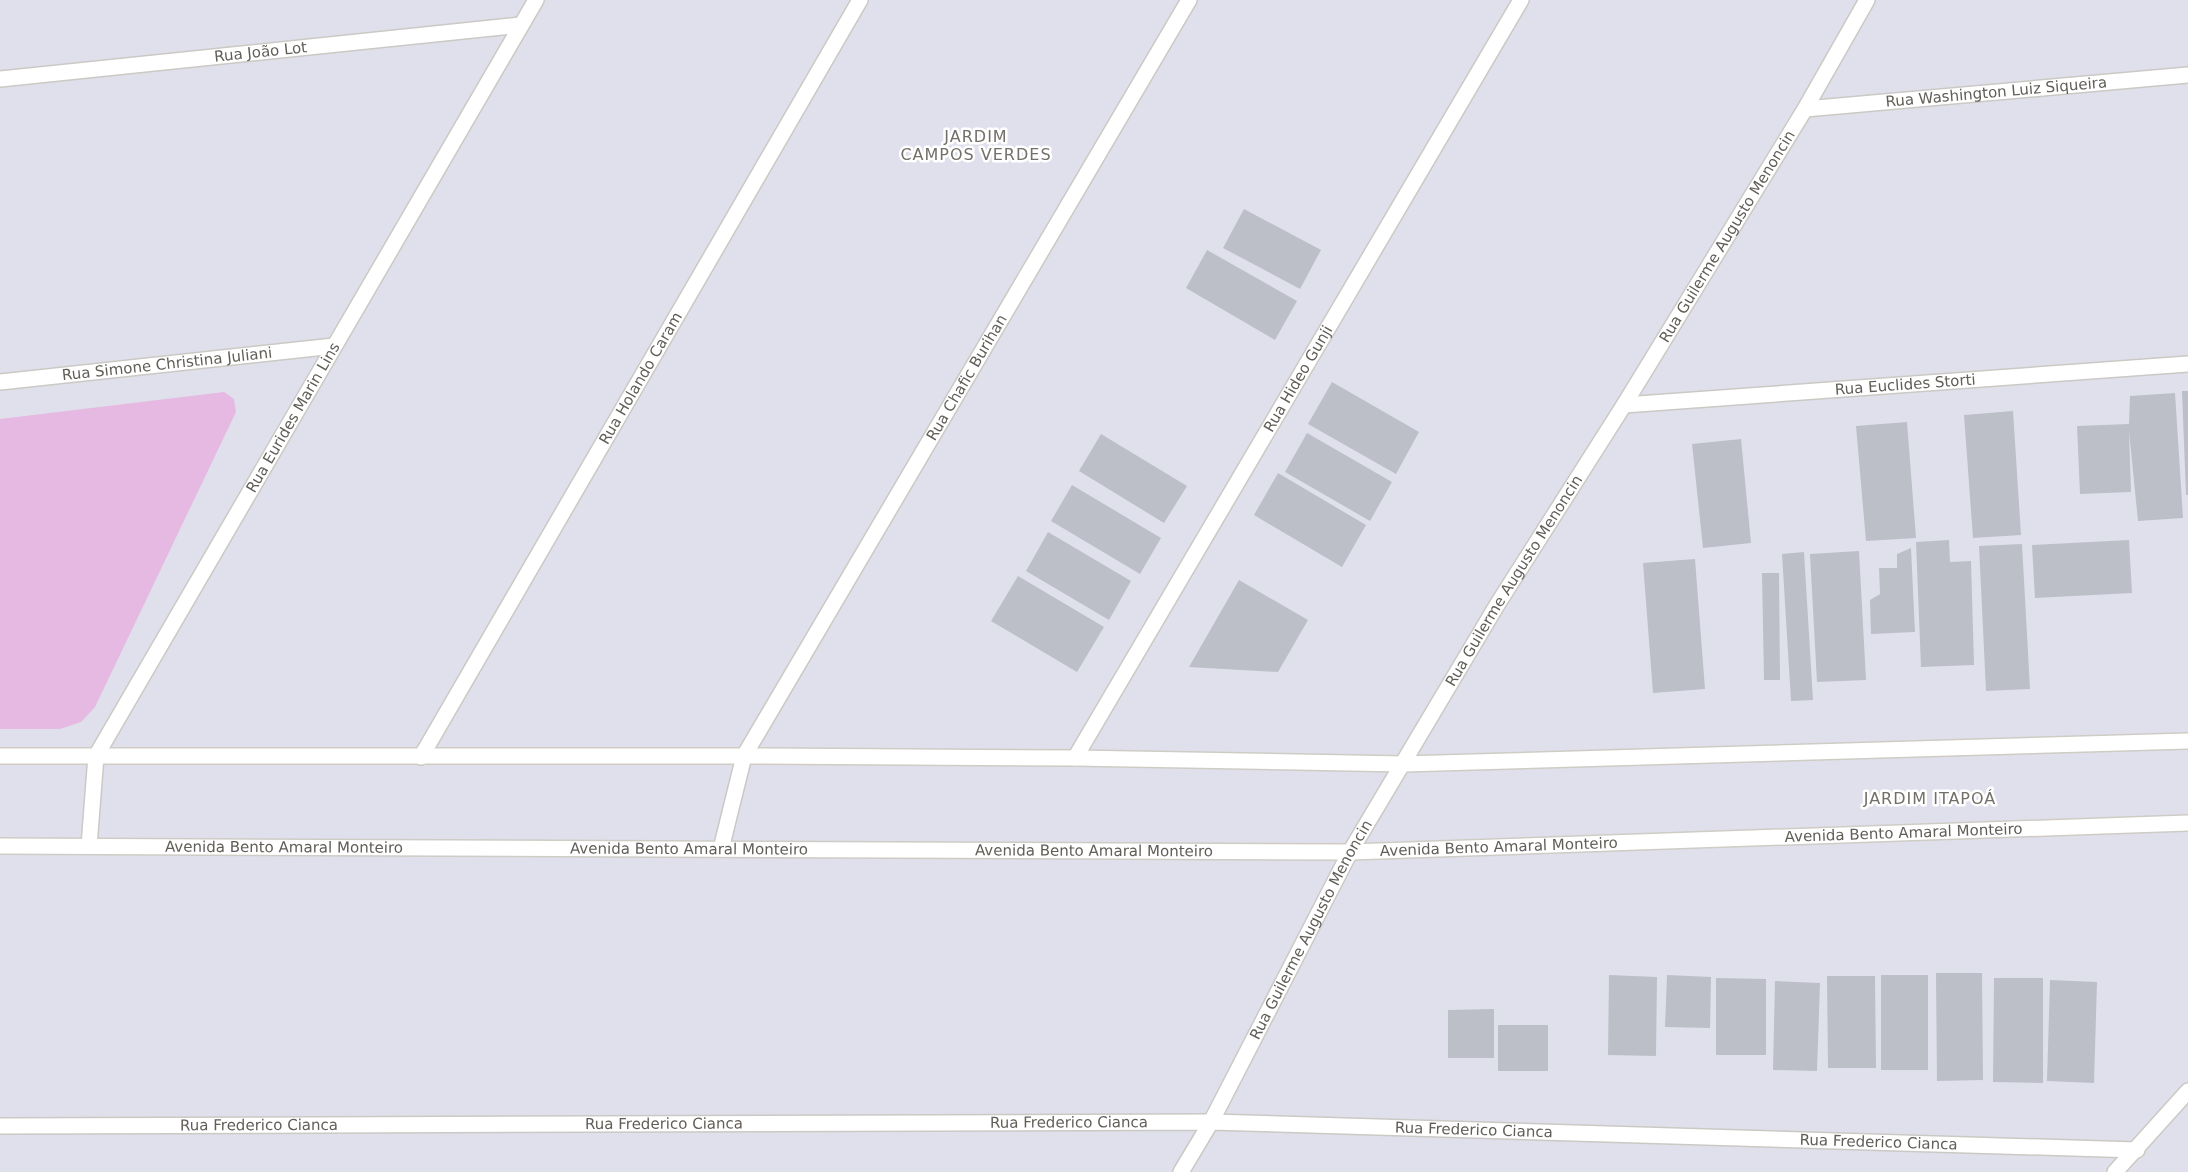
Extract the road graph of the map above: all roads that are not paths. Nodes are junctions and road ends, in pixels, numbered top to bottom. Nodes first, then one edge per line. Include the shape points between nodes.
1 (536, 0) edge
2 (860, 0) edge
3 (1189, 0) edge
4 (1522, 0) edge
5 (1867, 0) edge
6 (521, 26) junction
7 (2188, 75) edge
8 (0, 79) edge
9 (1805, 110) junction
10 (334, 346) junction
11 (2188, 364) edge
12 (0, 382) edge
13 (1624, 405) junction
14 (2188, 741) edge
15 (0, 756) edge
16 (96, 756) junction
17 (744, 756) junction
18 (420, 757) junction
19 (1075, 758) junction
20 (1404, 764) junction
21 (2188, 823) edge
22 (0, 846) edge
23 (88, 846) junction
24 (721, 849) junction
25 (1350, 852) junction
26 (2188, 1091) edge
27 (1211, 1122) junction
28 (0, 1126) edge
29 (2136, 1150) junction
30 (1181, 1172) edge
31 (2115, 1172) edge

1 - 6 street, Rua Eurides Marin Lins
2 - 18 street, Rua Holando Caram
3 - 17 street, Rua Chafic Burihan
4 - 19 street, Rua Hideo Gunji
5 - 9 street, Rua Guilerme Augusto Menoncin
6 - 8 street, Rua João Lot
6 - 10 street, Rua Eurides Marin Lins
7 - 9 street, Rua Washington Luiz Siqueira
9 - 13 street, Rua Guilerme Augusto Menoncin
10 - 12 street, Rua Simone Christina Juliani
10 - 16 street, Rua Eurides Marin Lins
11 - 13 street, Rua Euclides Storti
13 - 20 street, Rua Guilerme Augusto Menoncin via 1497,605
14 - 20 street
15 - 16 street
16 - 18 street
16 - 23 street, Rua Eurides Marin Lins
17 - 18 street
17 - 19 street
17 - 24 street, Rua Chafic Burihan
19 - 20 street
20 - 25 street, Rua Guilerme Augusto Menoncin
21 - 25 street, Avenida Bento Amaral Monteiro
22 - 23 street, Avenida Bento Amaral Monteiro
23 - 24 street, Avenida Bento Amaral Monteiro
24 - 25 street, Avenida Bento Amaral Monteiro
25 - 27 street, Rua Guilerme Augusto Menoncin
26 - 29 street
27 - 28 street, Rua Frederico Cianca
27 - 29 street, Rua Frederico Cianca
27 - 30 street, Rua Guilerme Augusto Menoncin
29 - 31 street

